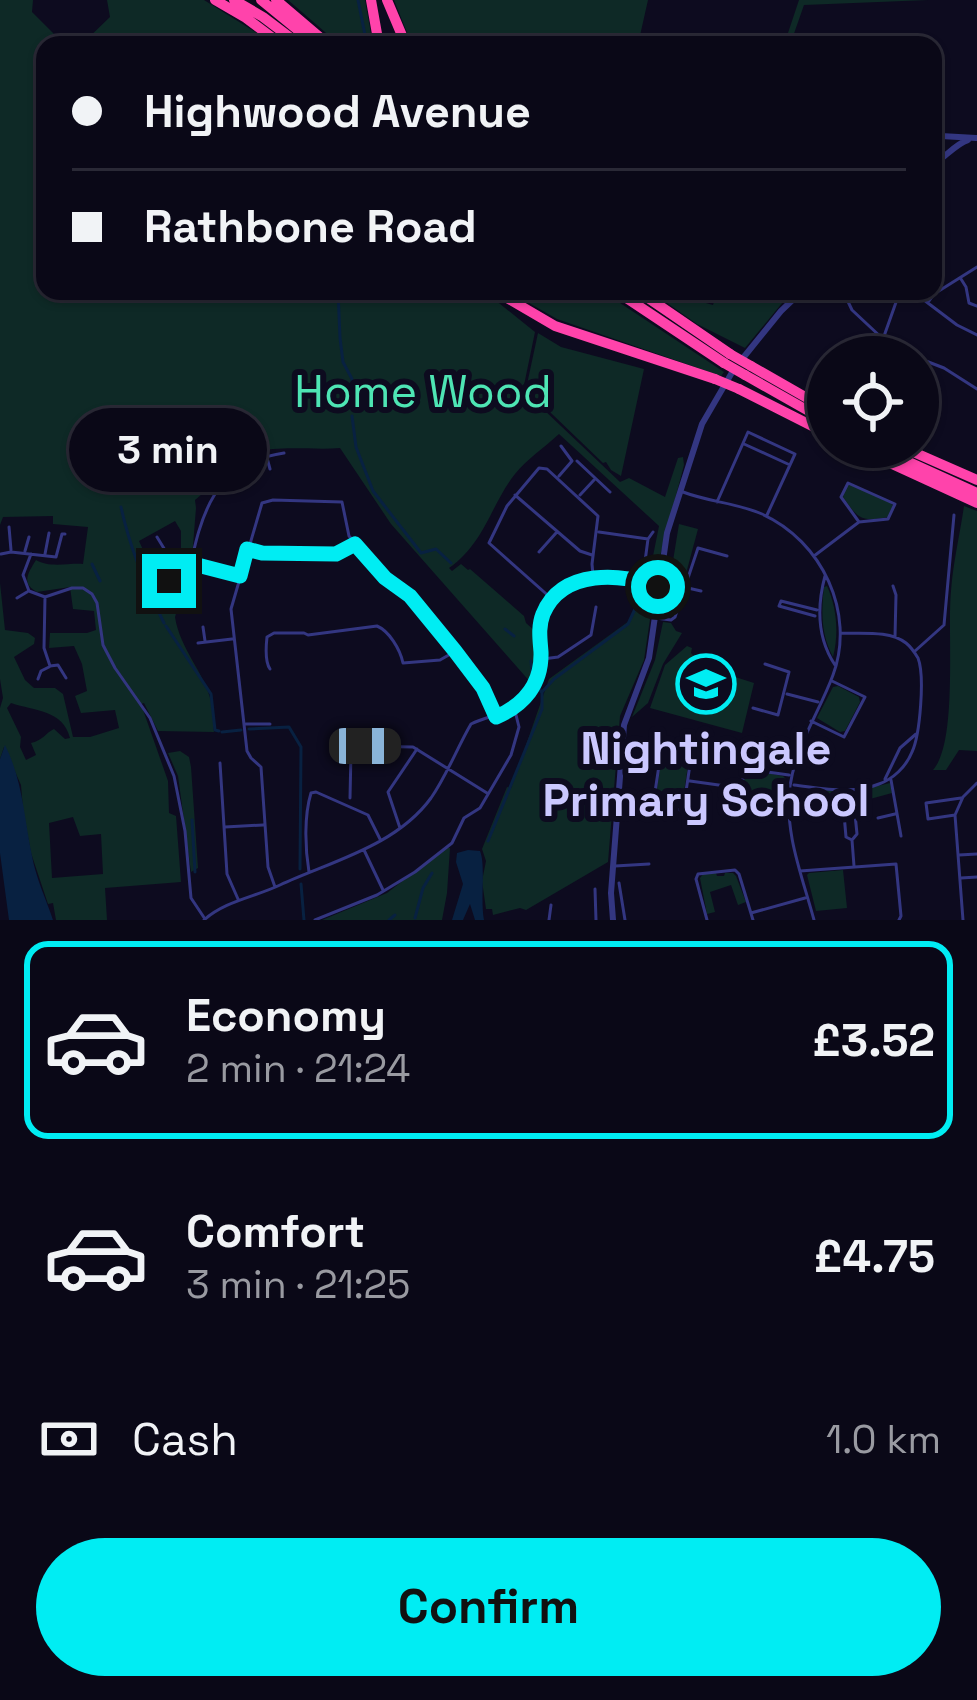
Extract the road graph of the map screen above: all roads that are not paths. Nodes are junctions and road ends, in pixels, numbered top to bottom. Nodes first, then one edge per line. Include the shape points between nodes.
1 (215, 0) edge
2 (234, 0) edge
3 (261, 0) edge
4 (276, 0) edge
5 (371, 0) edge
6 (387, 0) edge
7 (269, 36) edge
8 (289, 36) edge
9 (305, 36) edge
10 (318, 36) edge
11 (377, 36) edge
12 (402, 36) edge
13 (942, 136) edge
14 (951, 136) junction
15 (976, 137) edge
16 (956, 145) junction
17 (942, 154) edge
18 (942, 155) edge
19 (946, 155) junction
20 (977, 267) edge
21 (960, 278) junction
22 (942, 289) edge
23 (510, 300) edge
24 (631, 300) edge
25 (650, 300) edge
26 (795, 300) edge
27 (848, 300) edge
28 (897, 300) edge
29 (924, 300) edge
30 (927, 302) joint
31 (977, 306) edge
32 (977, 335) edge
33 (880, 336) edge
34 (884, 336) edge
35 (727, 358) junction
36 (939, 366) edge
37 (748, 371) junction
38 (977, 388) edge
39 (807, 400) edge
40 (807, 409) edge
41 (807, 423) edge
42 (742, 443) junction
43 (561, 446) dead end
44 (284, 453) dead end
45 (266, 456) junction
46 (577, 461) dead end
47 (939, 463) edge
48 (790, 465) junction
49 (900, 468) edge
50 (923, 468) edge
51 (270, 470) dead end
52 (557, 478) junction
53 (595, 478) junction
54 (977, 480) edge
55 (680, 491) junction
56 (610, 492) dead end
57 (977, 493) edge
58 (515, 495) junction
59 (578, 497) junction
60 (717, 502) junction
61 (977, 503) edge
62 (954, 515) dead end
63 (766, 516) junction
64 (859, 522) junction
65 (9, 527) dead end
66 (557, 531) junction
67 (597, 532) junction
68 (653, 532) dead end
69 (49, 533) dead end
70 (65, 534) dead end
71 (29, 537) dead end
72 (157, 537) dead end
73 (648, 539) junction
74 (355, 544) junction
75 (247, 549) junction
76 (10, 552) junction
77 (539, 552) dead end
78 (1, 554) edge
79 (28, 554) junction
80 (593, 555) junction
81 (45, 556) junction
82 (727, 556) dead end
83 (814, 556) junction
84 (178, 560) junction
85 (193, 563) junction
86 (644, 569) dead end
87 (826, 574) junction
88 (240, 576) junction
89 (594, 577) junction
90 (659, 582) junction
91 (160, 586) dead end
92 (893, 586) dead end
93 (686, 588) junction
94 (28, 591) junction
95 (701, 591) dead end
96 (45, 597) junction
97 (17, 598) dead end
98 (552, 599) junction
99 (596, 608) dead end
100 (181, 610) dead end
101 (819, 614) junction
102 (654, 618) junction
103 (203, 627) dead end
104 (582, 631) dead end
105 (840, 633) junction
106 (895, 637) junction
107 (586, 638) junction
108 (234, 639) junction
109 (455, 651) junction
110 (914, 652) junction
111 (541, 659) junction
112 (765, 664) dead end
113 (50, 666) junction
114 (836, 666) junction
115 (270, 669) dead end
116 (66, 678) dead end
117 (38, 679) dead end
118 (831, 680) junction
119 (784, 693) junction
120 (820, 703) junction
121 (514, 707) junction
122 (753, 708) dead end
123 (496, 717) junction
124 (810, 721) junction
125 (244, 724) junction
126 (270, 724) dead end
127 (917, 734) junction
128 (417, 749) junction
129 (220, 763) dead end
130 (448, 768) junction
131 (792, 776) junction
132 (887, 780) junction
133 (688, 781) junction
134 (977, 783) edge
135 (790, 785) junction
136 (740, 788) junction
137 (488, 794) junction
138 (963, 797) junction
139 (350, 798) dead end
140 (897, 814) junction
141 (955, 814) junction
142 (788, 818) junction
143 (878, 818) dead end
144 (265, 825) junction
145 (223, 827) junction
146 (401, 830) junction
147 (901, 836) dead end
148 (381, 840) junction
149 (852, 840) dead end
150 (363, 848) junction
151 (977, 854) edge
152 (957, 855) junction
153 (649, 864) dead end
154 (613, 866) junction
155 (854, 867) junction
156 (799, 871) junction
157 (309, 872) junction
158 (977, 877) edge
159 (959, 879) junction
160 (619, 883) dead end
161 (275, 887) junction
162 (383, 891) junction
163 (598, 893) dead end
164 (807, 898) junction
165 (238, 901) junction
166 (551, 905) dead end
167 (212, 913) junction
168 (752, 913) junction
169 (542, 914) dead end
170 (550, 917) edge
171 (205, 920) edge
172 (214, 920) edge
173 (315, 920) edge
174 (596, 920) edge
175 (613, 920) edge
176 (625, 920) edge
177 (707, 920) edge
178 (753, 920) edge
179 (814, 920) edge
180 (898, 920) edge
181 (963, 920) edge

1 - 7 highway
2 - 8 highway
3 - 9 highway
4 - 10 highway
5 - 11 highway
6 - 12 highway
13 - 14 street
14 - 15 street
14 - 16 street
15 - 16 street
16 - 19 street
17 - 19 street
18 - 19 street
20 - 21 street
21 - 22 street
21 - 31 street
23 - 41 highway, bridge via 555,326 739,389
24 - 35 highway
25 - 35 highway
26 - 55 street via 719,392
27 - 33 street
28 - 34 street
29 - 30 street
30 - 32 street
35 - 37 highway, bridge
36 - 38 street
37 - 39 highway
37 - 40 highway
42 - 48 street
42 - 48 street via 748,432 795,454
42 - 60 street
43 - 52 street via 572,460
44 - 45 street
45 - 51 street
45 - 85 street via 241,467 211,497
46 - 53 street
47 - 54 highway
48 - 63 street
49 - 61 highway
50 - 57 highway
52 - 58 street via 541,466
52 - 59 street
53 - 56 street
53 - 59 street
55 - 60 street
55 - 90 street
58 - 66 street
58 - 98 street via 489,542
59 - 67 street via 598,516
60 - 63 street
62 - 110 street via 944,625
63 - 83 street
64 - 64 street via 841,496 848,483 895,504 888,519
64 - 83 street
65 - 76 street
66 - 77 street
66 - 80 street
67 - 73 street
67 - 80 street
68 - 73 street
69 - 81 street
70 - 81 street via 57,556
71 - 79 street
72 - 84 street
73 - 86 street
74 - 75 street via 336,554
74 - 75 street via 342,502 273,500 261,504
74 - 109 street
75 - 88 street
76 - 78 street
76 - 79 street
79 - 81 street
79 - 94 street
80 - 89 street
82 - 93 street via 698,548
83 - 87 street
84 - 85 street
84 - 91 street
85 - 88 street
85 - 100 street
87 - 101 street
87 - 105 street
88 - 108 street
89 - 90 street
89 - 98 street
90 - 102 street
92 - 106 street
93 - 95 street
93 - 102 street via 675,617
94 - 96 street
94 - 97 street
96 - 113 street
96 - 171 street via 78,588 97,603 104,645 170,762 191,898
98 - 111 street via 540,627
99 - 107 street
101 - 101 street via 781,601 779,606
101 - 114 street
102 - 154 street via 649,658 624,724
103 - 108 street via 202,643
104 - 107 street
105 - 106 street
105 - 114 street
106 - 110 street
107 - 111 street
108 - 125 street
109 - 115 street via 403,663 377,626 274,633 266,642
109 - 123 street
110 - 127 street
111 - 121 street via 536,682
112 - 119 street via 789,672
113 - 116 street
113 - 117 street
114 - 118 street
118 - 120 street
118 - 124 street via 865,697 844,737
119 - 120 street
119 - 122 street via 778,715
120 - 124 street
121 - 123 street
121 - 137 street via 515,746
123 - 130 street via 471,724
124 - 131 street
125 - 126 street
125 - 144 street via 249,755 261,765
127 - 132 street via 911,755
127 - 132 street via 900,748
128 - 130 street
128 - 139 street via 354,746
128 - 146 street via 388,792
129 - 145 street
130 - 137 street
130 - 146 street
131 - 135 street
131 - 136 street via 746,769
132 - 135 street via 860,789
132 - 140 street
133 - 133 street via 682,809 654,806 662,746 692,750
133 - 136 street
134 - 138 street
135 - 142 street
136 - 142 street via 739,809
137 - 162 street via 452,843
138 - 141 street
138 - 141 street via 926,803 928,819
140 - 143 street
140 - 147 street
141 - 152 street
142 - 156 street
144 - 145 street
144 - 161 street
145 - 165 street
146 - 148 street
148 - 150 street
148 - 157 street via 368,815 313,792
149 - 155 street
150 - 157 street
150 - 162 street
151 - 152 street
152 - 159 street
153 - 154 street
154 - 175 street
155 - 156 street
155 - 180 street via 897,865
156 - 164 street
157 - 161 street
158 - 159 street
159 - 181 street
160 - 176 street
161 - 165 street
162 - 173 street
163 - 174 street
164 - 168 street
164 - 179 street
165 - 167 street
166 - 170 street
167 - 171 street
167 - 172 street
168 - 177 street via 735,870 701,872
168 - 178 street
169 - 170 street

